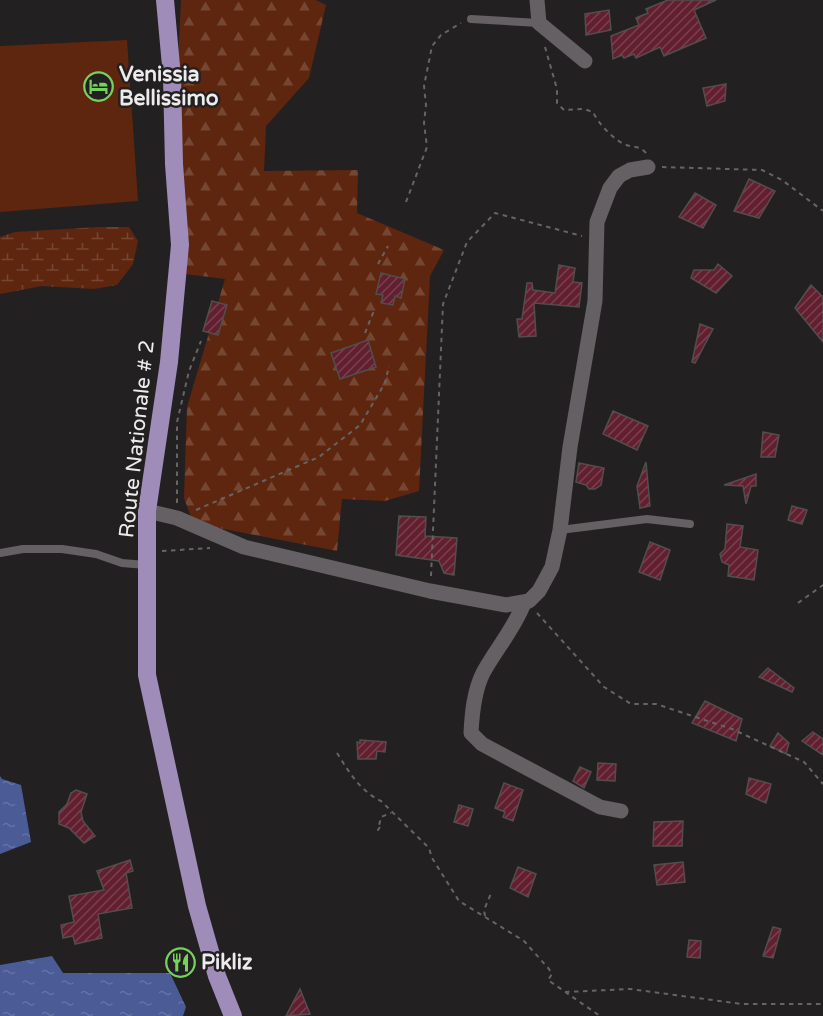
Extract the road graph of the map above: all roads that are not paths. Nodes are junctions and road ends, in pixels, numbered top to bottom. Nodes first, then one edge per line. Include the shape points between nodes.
1 (165, 0) edge
2 (537, 0) edge
3 (471, 19) road end
4 (538, 23) junction
5 (585, 61) dead end
6 (648, 167) road end
7 (147, 511) junction
8 (690, 524) dead end
9 (560, 530) junction
10 (0, 553) edge
11 (146, 559) junction
12 (526, 602) junction
13 (621, 811) dead end
14 (233, 1016) edge

1 - 7 main road, Route Nationale # 2 via 180,245 169,362
2 - 4 street
3 - 4 lane
4 - 5 street
6 - 9 street via 619,176 597,222 596,301 570,447
7 - 11 main road, Route Nationale # 2
7 - 12 street via 177,518 244,547 430,591 506,604
8 - 9 lane via 647,519
9 - 12 street via 552,567 539,591
10 - 11 lane via 62,549 122,562
11 - 14 main road, Route Nationale # 2 via 147,675 197,906
12 - 13 street via 483,674 472,712 471,734 482,744 600,807

